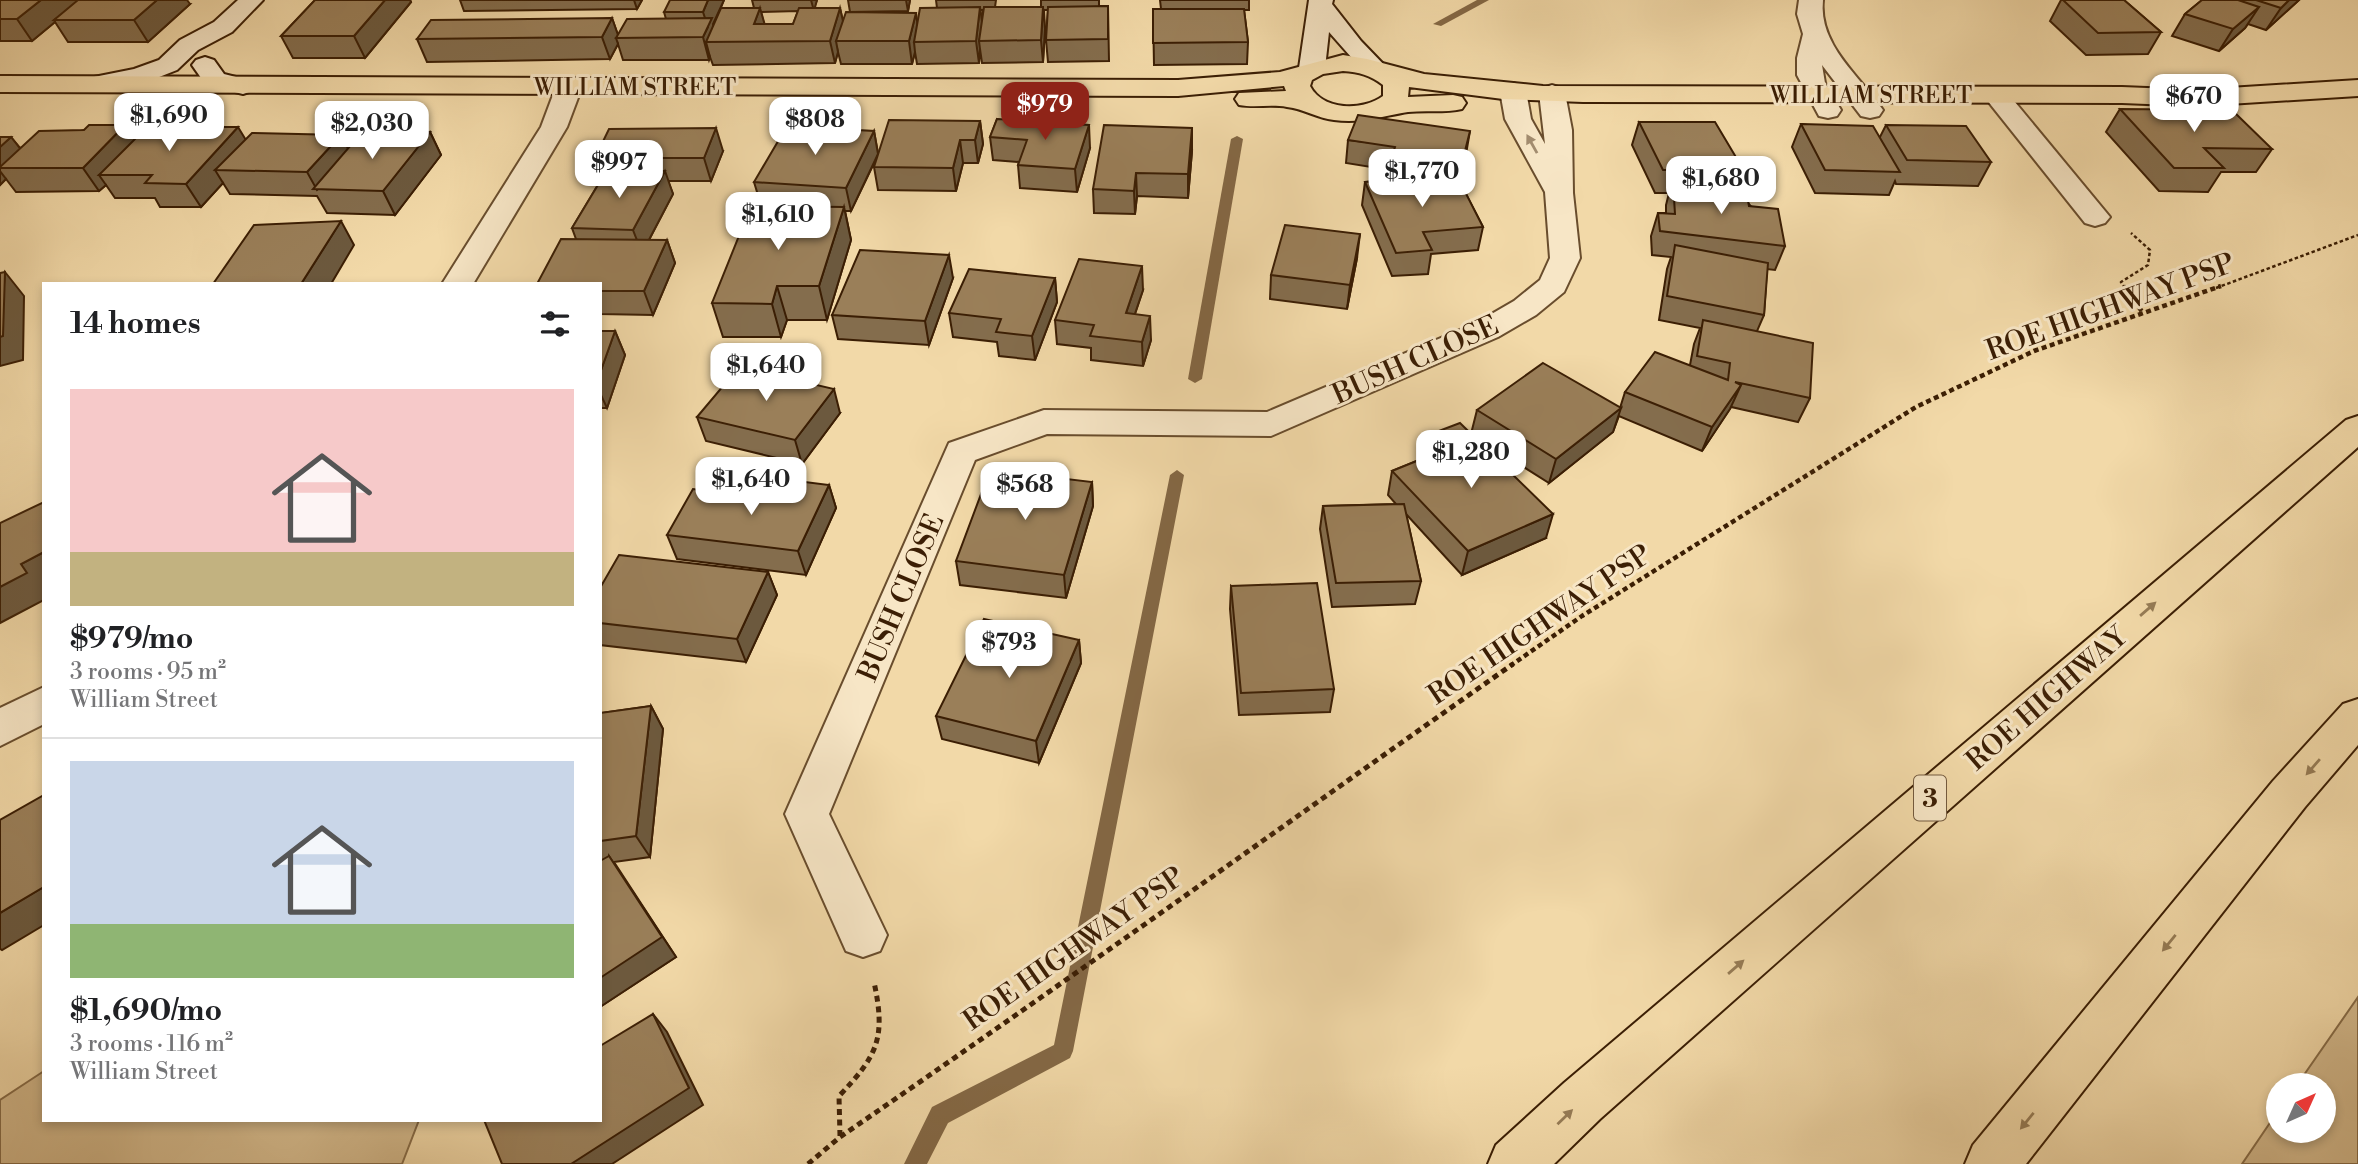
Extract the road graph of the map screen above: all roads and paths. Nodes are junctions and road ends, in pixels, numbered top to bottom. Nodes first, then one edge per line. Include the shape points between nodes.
1 (250, 0) edge
2 (1811, 0) edge
3 (1322, 3) edge
4 (223, 27) junction
5 (1814, 36) junction
6 (205, 65) junction
7 (1311, 69) junction
8 (1380, 71) junction
9 (159, 82) junction
10 (0, 84) edge
11 (243, 86) junction
12 (2358, 88) edge
13 (91, 93) junction
14 (566, 95) junction
15 (1514, 98) junction
16 (0, 100) edge
17 (1553, 100) junction
18 (1865, 102) junction
19 (1306, 103) junction
20 (1824, 103) junction
21 (2001, 103) junction
22 (387, 104) junction
23 (1384, 108) junction
24 (2358, 108) edge
25 (1559, 193) junction
26 (2095, 217) joint
27 (2358, 235) edge
28 (458, 282) edge
29 (2143, 313) junction
30 (2358, 428) edge
31 (42, 705) edge
32 (2358, 716) edge
33 (0, 727) edge
34 (863, 935) joint
35 (840, 1136) junction
36 (808, 1164) edge
37 (1516, 1164) edge
38 (1992, 1164) edge

1 - 4 street
2 - 5 street via 1808,9
3 - 7 street
3 - 8 street via 1352,46
4 - 6 street via 222,45
4 - 9 street via 189,45
5 - 18 street
5 - 20 street via 1807,58 1810,76
6 - 9 street via 188,77
6 - 11 street via 213,80
7 - 8 main road, WILLIAM STREET via 1343,63
7 - 14 main road, WILLIAM STREET via 1283,79 1178,88
7 - 19 main road via 1297,79 1296,87
8 - 15 main road, WILLIAM STREET via 1429,85
8 - 23 main road via 1397,86 1397,94
9 - 11 main road, WILLIAM STREET
9 - 13 main road, WILLIAM STREET
9 - 22 main road via 155,96 317,94
10 - 13 main road, WILLIAM STREET
11 - 14 main road, WILLIAM STREET
12 - 21 main road, WILLIAM STREET
13 - 16 main road, WILLIAM STREET
13 - 22 main road, WILLIAM STREET
14 - 19 main road, WILLIAM STREET via 1216,103 1283,98
14 - 22 main road, WILLIAM STREET
14 - 28 street via 554,127
15 - 17 main road, WILLIAM STREET
15 - 23 main road, WILLIAM STREET
25 -> 15 street, BUSH CLOSE via 1518,119
17 - 20 main road, WILLIAM STREET
17 - 25 street, BUSH CLOSE via 1559,130
18 - 20 main road, WILLIAM STREET
18 - 21 main road, WILLIAM STREET
19 - 23 main road, WILLIAM STREET via 1344,114
21 - 24 main road, WILLIAM STREET via 2210,112
21 - 26 street
25 - 34 street, BUSH CLOSE via 1565,258 1553,285 1525,308 1487,330 1271,424 1044,422 961,452 807,814
26 - 29 path via 2133,233 2150,250 2148,265 2121,282
27 - 29 path, ROE HIGHWAY PSP
29 - 35 path, ROE HIGHWAY PSP via 2034,351 1916,407 1582,616 1049,994
37 -> 30 main road, ROE HIGHWAY / 3 via 1582,1101
31 - 33 street
32 -> 38 main road via 2289,794
34 - 35 path via 882,1013 882,1038 869,1065 839,1096
35 - 36 path, ROE HIGHWAY PSP

